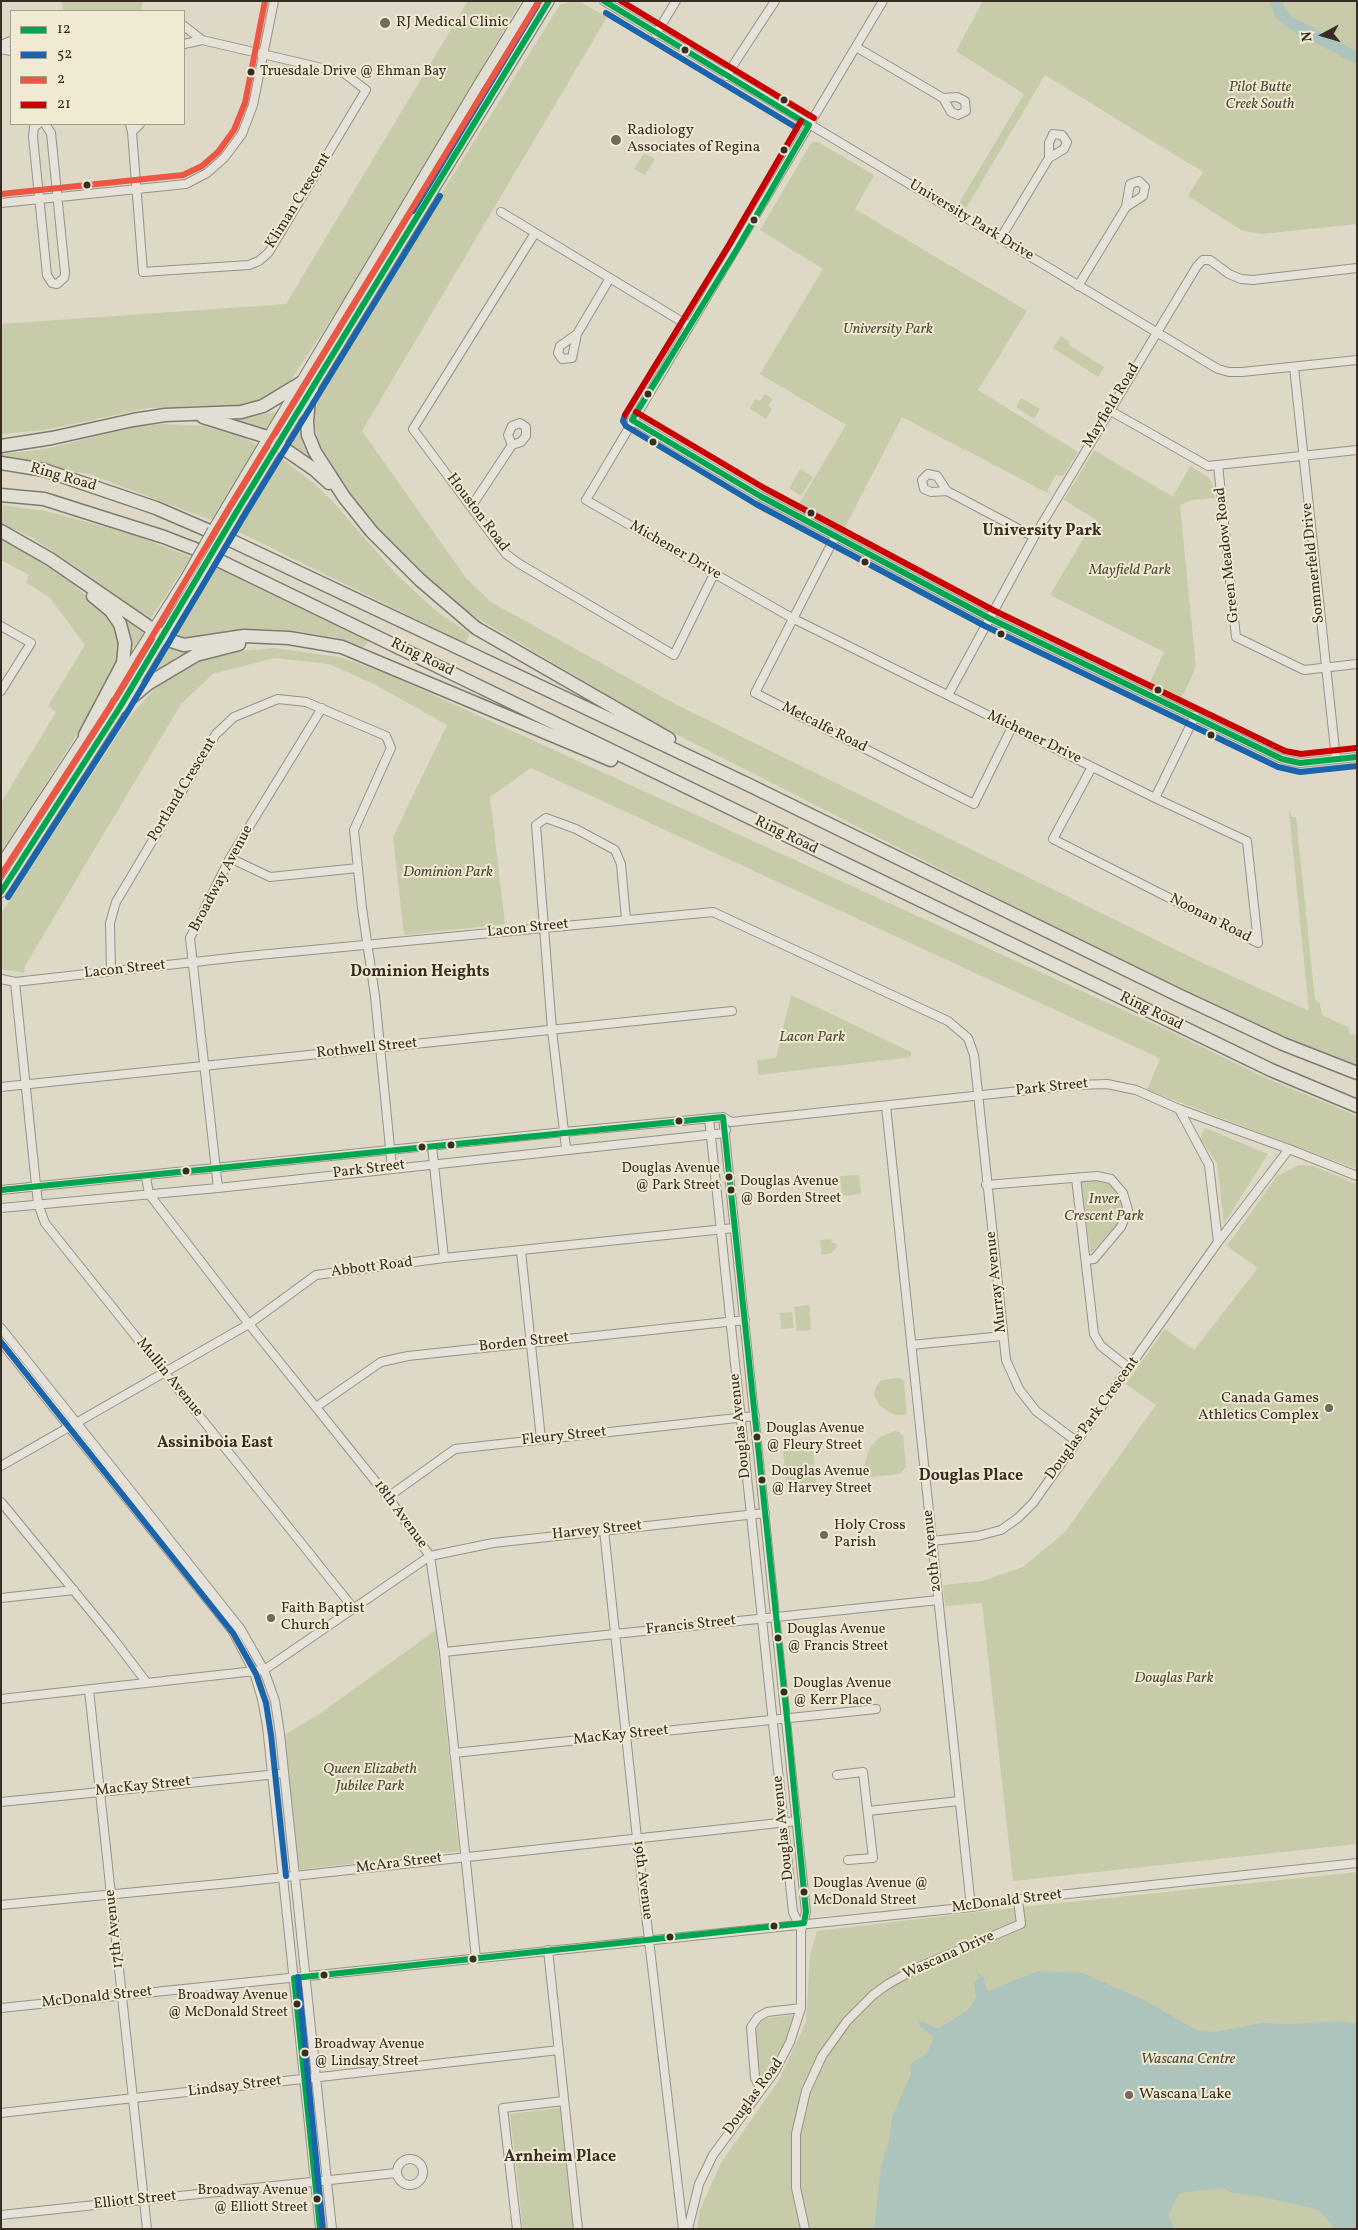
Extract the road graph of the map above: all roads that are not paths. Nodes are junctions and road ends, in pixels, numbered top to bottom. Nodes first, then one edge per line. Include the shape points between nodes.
1 (274, 1) edge
2 (530, 1) edge
3 (549, 1) edge
4 (604, 1) edge
5 (676, 1) edge
6 (774, 1) edge
7 (883, 1) edge
8 (185, 27) edge
9 (656, 34) junction
10 (202, 40) junction
11 (185, 44) edge
12 (856, 47) junction
13 (262, 55) junction
14 (726, 76) junction
15 (944, 98) dead end
16 (37, 125) edge
17 (46, 125) edge
18 (130, 125) edge
19 (139, 125) edge
20 (809, 125) junction
21 (132, 132) junction
22 (1049, 158) dead end
23 (137, 189) junction
24 (57, 198) junction
25 (40, 200) junction
26 (1, 203) edge
27 (1126, 207) dead end
28 (501, 212) dead end
29 (534, 233) junction
30 (1000, 239) junction
31 (1357, 268) edge
32 (610, 278) junction
33 (1078, 286) junction
34 (689, 326) junction
35 (1156, 333) junction
36 (577, 334) dead end
37 (1357, 360) edge
38 (1294, 367) junction
39 (301, 383) junction
40 (312, 390) junction
41 (1109, 410) junction
42 (192, 414) junction
43 (632, 420) junction
44 (273, 440) junction
45 (512, 445) dead end
46 (1, 446) edge
47 (1357, 450) edge
48 (1302, 456) junction
49 (1, 463) edge
50 (1218, 465) junction
51 (947, 491) dead end
52 (1, 495) edge
53 (344, 497) junction
54 (471, 507) junction
55 (1, 530) edge
56 (207, 530) dead end
57 (835, 537) junction
58 (1034, 537) junction
59 (230, 540) dead end
60 (195, 550) dead end
61 (50, 558) junction
62 (218, 560) dead end
63 (714, 574) junction
64 (792, 618) junction
65 (989, 618) junction
66 (1, 626) edge
67 (158, 634) junction
68 (289, 638) junction
69 (1357, 664) edge
70 (1326, 668) junction
71 (1, 691) edge
72 (948, 695) junction
73 (120, 707) junction
74 (322, 708) junction
75 (1195, 716) junction
76 (1012, 727) junction
77 (85, 735) junction
78 (1357, 757) edge
79 (1336, 759) junction
80 (1092, 767) junction
81 (747, 784) junction
82 (1155, 798) junction
83 (734, 811) junction
84 (230, 858) junction
85 (1, 864) edge
86 (358, 868) junction
87 (1, 892) edge
88 (626, 919) junction
89 (542, 927) junction
90 (368, 945) junction
91 (191, 963) junction
92 (112, 971) junction
93 (1, 979) edge
94 (15, 982) junction
95 (732, 1011) dead end
96 (552, 1030) junction
97 (380, 1048) junction
98 (204, 1067) junction
99 (1357, 1073) edge
100 (27, 1085) junction
101 (1, 1087) edge
102 (977, 1096) junction
103 (886, 1106) junction
104 (1357, 1106) edge
105 (1179, 1109) junction
106 (723, 1117) junction
107 (709, 1118) junction
108 (731, 1122) junction
109 (564, 1132) junction
110 (725, 1133) junction
111 (711, 1134) junction
112 (432, 1146) junction
113 (566, 1148) junction
114 (1289, 1149) junction
115 (390, 1150) junction
116 (434, 1163) junction
117 (392, 1168) junction
118 (216, 1169) junction
119 (1357, 1176) edge
120 (146, 1177) junction
121 (1076, 1178) junction
122 (986, 1185) junction
123 (36, 1187) junction
124 (218, 1188) junction
125 (1, 1190) edge
126 (149, 1194) junction
127 (38, 1204) junction
128 (1, 1208) edge
129 (734, 1228) junction
130 (721, 1229) junction
131 (1218, 1242) junction
132 (521, 1251) junction
133 (444, 1258) junction
134 (1086, 1260) junction
135 (745, 1320) junction
136 (730, 1322) junction
137 (249, 1324) junction
138 (1, 1328) edge
139 (1003, 1336) junction
140 (1, 1342) edge
141 (530, 1342) junction
142 (912, 1345) junction
143 (1129, 1368) junction
144 (164, 1373) junction
145 (316, 1407) junction
146 (755, 1416) junction
147 (739, 1417) junction
148 (77, 1422) junction
149 (69, 1426) junction
150 (541, 1439) junction
151 (1076, 1441) junction
152 (1, 1466) edge
153 (388, 1496) junction
154 (1, 1502) edge
155 (765, 1513) junction
156 (750, 1514) junction
157 (604, 1530) junction
158 (932, 1541) junction
159 (430, 1556) junction
160 (74, 1590) junction
161 (1, 1598) edge
162 (938, 1600) junction
163 (354, 1609) junction
164 (776, 1617) junction
165 (762, 1619) junction
166 (616, 1633) junction
167 (444, 1652) junction
168 (264, 1670) junction
169 (254, 1672) junction
170 (147, 1684) junction
171 (89, 1690) junction
172 (1, 1699) edge
173 (876, 1710) dead end
174 (787, 1718) junction
175 (772, 1720) junction
176 (626, 1735) junction
177 (454, 1753) junction
178 (284, 1774) junction
179 (273, 1775) junction
180 (837, 1775) dead end
181 (100, 1792) junction
182 (959, 1801) junction
183 (1, 1802) edge
184 (868, 1811) junction
185 (797, 1821) junction
186 (783, 1822) junction
187 (637, 1838) junction
188 (465, 1856) junction
189 (848, 1860) dead end
190 (1357, 1863) edge
191 (295, 1875) junction
192 (283, 1876) junction
193 (111, 1893) junction
194 (1018, 1900) junction
195 (1, 1905) edge
196 (971, 1907) junction
197 (801, 1926) junction
198 (650, 1939) junction
199 (548, 1950) junction
200 (476, 1958) junction
201 (307, 1976) junction
202 (294, 1978) junction
203 (122, 1996) junction
204 (1, 2008) edge
205 (801, 2008) junction
206 (559, 2050) junction
207 (317, 2077) junction
208 (304, 2078) junction
209 (761, 2089) junction
210 (133, 2099) junction
211 (564, 2101) junction
212 (1, 2113) edge
213 (396, 2173) dead end
214 (328, 2180) junction
215 (315, 2181) junction
216 (144, 2200) junction
217 (1, 2215) edge
218 (147, 2229) edge
219 (320, 2229) edge
220 (332, 2229) edge
221 (517, 2229) edge
222 (578, 2229) edge
223 (683, 2229) edge
224 (688, 2229) edge
225 (805, 2229) edge

1 - 13 street
2 - 39 main road
3 - 40 main road
4 - 9 street, University Park Drive
5 - 9 street
6 - 14 street
7 - 12 street, Michener Drive
8 - 10 street
9 - 14 street, University Park Drive
10 - 11 street
10 - 13 street
12 - 15 street
12 - 20 street, Michener Drive
13 - 23 street via 253,105 242,134 224,158 207,173 186,184
13 - 23 street, Kliman Crescent via 344,73 366,90 269,252 249,265 143,272
14 - 20 street, University Park Drive
16 - 25 street via 33,137
17 - 24 street via 51,134
18 - 21 street
19 - 21 street
20 - 30 street, University Park Drive
20 - 34 street, Michener Drive
21 - 23 street
22 - 30 street
23 - 24 street
24 - 25 street
24 - 25 street via 65,273 57,284 52,283 47,275
25 - 26 street
27 - 33 street
28 - 29 street
29 - 32 street
29 - 54 street, Houston Road via 413,429
30 - 33 street, University Park Drive
31 - 35 street, Mayfield Road via 1253,280 1241,279 1210,260 1203,260
32 - 34 street
32 - 36 street
33 - 35 street, University Park Drive
34 - 43 street, Michener Drive
35 - 38 street, University Park Drive via 1218,369 1229,372
35 - 41 street, Mayfield Road
37 - 38 street, University Park Drive
38 - 48 street, Sommerfeld Drive
39 - 42 highway via 256,408 241,412
39 - 44 main road
40 - 44 main road
40 - 53 highway via 307,408 308,436
41 - 50 street, Green Meadow Road via 1201,464
41 - 58 street, Mayfield Road
42 - 44 highway
42 - 46 highway via 133,420
43 - 57 street
43 - 63 street, Michener Drive via 586,500
44 - 53 highway via 315,470
44 - 67 main road, bridge
45 - 54 street
47 - 48 street, Green Meadow Road
48 - 50 street, Green Meadow Road
48 - 70 street, Sommerfeld Drive
49 - 56 highway, Ring Road via 44,470 156,508
50 - 70 street, Green Meadow Road via 1236,637 1304,670
51 - 58 street
52 - 60 highway, Ring Road via 44,499
53 - 81 highway via 372,532 420,580 476,628
54 - 63 street, Houston Road via 506,554 518,563 674,655
55 - 61 highway
57 - 64 street, Metcalfe Road
57 - 65 street
58 - 65 street, Mayfield Road
59 - 81 highway, Ring Road
61 - 67 highway
61 - 77 highway via 111,611 120,624 125,643 123,663
62 - 83 highway, Ring Road
63 - 64 street, Michener Drive
64 - 72 street, Michener Drive
64 - 76 street, Metcalfe Road via 755,693 974,804
65 - 72 street, Mayfield Road
65 - 75 street
66 - 71 street via 30,642
67 - 68 highway via 184,644 244,636
67 - 73 main road
67 - 77 main road
68 - 73 highway via 236,644 196,656 150,683
68 - 83 highway via 342,647
69 - 70 street, Green Meadow Road
70 - 79 street, Sommerfeld Drive
72 - 76 street, Michener Drive
73 - 87 main road
74 - 84 street, Broadway Avenue
74 - 86 street, Portland Crescent via 386,736 391,748 354,830
74 - 92 street, Portland Crescent via 306,702 278,699 234,717 216,734 116,902 110,923
75 - 79 street via 1290,761
75 - 82 street
76 - 80 street, Michener Drive
77 - 85 main road
78 - 79 street
80 - 82 street, Michener Drive
80 - 82 street, Noonan Road via 1053,839 1258,943 1247,841
81 - 99 highway, Ring Road via 1178,995 1283,1044
83 - 104 highway, Ring Road via 1271,1070
84 - 86 street via 270,877
84 - 91 street, Broadway Avenue via 190,938
86 - 90 street, Portland Crescent
88 - 89 street, Lacon Street
88 - 89 street via 621,864 615,850 576,829 546,818 536,825
88 - 102 street, Lacon Street via 712,912 948,1021 968,1038 974,1055
89 - 90 street, Lacon Street
89 - 96 street
90 - 91 street, Lacon Street
90 - 97 street
91 - 92 street, Lacon Street
91 - 98 street, Broadway Avenue
92 - 94 street, Lacon Street
93 - 94 street, Lacon Street
94 - 100 street
95 - 96 street, Rothwell Street
96 - 97 street, Rothwell Street
96 - 109 street
97 - 98 street, Rothwell Street
97 - 115 street
98 - 100 street, Rothwell Street
98 - 118 street, Broadway Avenue
100 - 101 street, Rothwell Street
100 - 123 street
102 - 103 street, Park Street
102 - 105 street, Park Street via 1107,1084 1136,1090
102 - 122 street, Murray Avenue
103 - 108 street, Park Street
103 - 142 street, 20th Avenue
105 - 114 street, Park Street
105 - 131 street via 1209,1165
106 - 107 street, Park Street
106 - 108 street
106 - 110 street, Douglas Avenue
107 - 109 street, Park Street
107 - 111 street, Douglas Avenue
108 - 110 street
109 - 112 street, Park Street
109 - 113 street
110 - 111 street, Park Street
110 - 129 street, Douglas Avenue
111 - 113 street, Park Street
111 - 130 street, Douglas Avenue
112 - 115 street, Park Street
112 - 116 street
113 - 116 street, Park Street
114 - 119 street, Park Street
114 - 131 street, Douglas Park Crescent
115 - 117 street
115 - 118 street, Park Street
116 - 117 street, Park Street
116 - 133 street
117 - 124 street, Park Street
118 - 120 street, Park Street
118 - 124 street, Broadway Avenue
120 - 123 street, Park Street
120 - 126 street, 18th Avenue
121 - 122 street
121 - 134 street
121 - 134 street via 1096,1176 1111,1179 1123,1193 1128,1210 1116,1233 1094,1258
122 - 139 street, Murray Avenue
123 - 125 street, Park Street
123 - 127 street, Mullin Avenue
124 - 126 street, Park Street
126 - 127 street, Park Street
126 - 137 street, 18th Avenue
127 - 128 street, Park Street
127 - 144 street, Mullin Avenue via 45,1223
129 - 130 street, Abbott Road
129 - 135 street, Douglas Avenue
130 - 132 street, Abbott Road
130 - 136 street, Douglas Avenue
131 - 143 street, Douglas Park Crescent
132 - 133 street, Abbott Road
132 - 141 street
133 - 137 street, Abbott Road via 316,1275
134 - 143 street via 1094,1334 1101,1346
135 - 136 street, Borden Street
135 - 146 street, Douglas Avenue
136 - 141 street, Borden Street
136 - 147 street, Douglas Avenue
137 - 144 street, Abbott Road
137 - 145 street, 18th Avenue
138 - 148 street
139 - 142 street
139 - 151 street, Murray Avenue via 1006,1360 1025,1398 1036,1411
140 - 149 street
141 - 145 street, Borden Street via 381,1362
141 - 150 street
142 - 158 street, 20th Avenue
143 - 151 street, Douglas Park Crescent
144 - 148 street, Abbott Road
144 - 163 street, Mullin Avenue
145 - 153 street, 18th Avenue
146 - 147 street, Fleury Street
146 - 155 street, Douglas Avenue
147 - 150 street, Fleury Street
147 - 156 street, Douglas Avenue
148 - 149 street, Abbott Road
148 - 168 street via 240,1628
149 - 152 street, Abbott Road
149 - 169 street via 232,1630
150 - 153 street, Fleury Street via 455,1449
151 - 158 street, Douglas Park Crescent via 1033,1503 1018,1518 994,1532
153 - 159 street, 18th Avenue
154 - 160 street
155 - 156 street, Harvey Street
155 - 164 street, Douglas Avenue
156 - 157 street, Harvey Street
156 - 165 street, Douglas Avenue
157 - 159 street, Harvey Street via 493,1543
157 - 166 street, 19th Avenue
158 - 162 street, 20th Avenue
159 - 163 street
159 - 167 street, 18th Avenue
160 - 161 street
160 - 170 street
162 - 164 street, Francis Street
162 - 182 street, 20th Avenue
163 - 168 street
164 - 165 street, Francis Street
164 - 174 street, Douglas Avenue
165 - 166 street, Francis Street
165 - 175 street, Douglas Avenue
166 - 167 street, Francis Street
166 - 176 street, 19th Avenue
167 - 177 street, 18th Avenue
168 - 169 street
168 - 178 street via 275,1701
169 - 170 street
169 - 179 street via 264,1708
170 - 171 street
171 - 172 street
171 - 181 street, 17th Avenue
173 - 174 street, MacKay Street
174 - 175 street, MacKay Street
174 - 185 street, Douglas Avenue
175 - 176 street, MacKay Street
175 - 186 street, Douglas Avenue
176 - 177 street, MacKay Street
176 - 187 street, 19th Avenue
177 - 188 street, 18th Avenue
178 - 179 street, MacKay Street
178 - 191 street
179 - 181 street, MacKay Street
179 - 192 street
180 - 184 street via 863,1772
181 - 183 street, MacKay Street
181 - 193 street, 17th Avenue
182 - 184 street
182 - 196 street, 20th Avenue
184 - 189 street via 873,1858
185 - 186 street, McAra Street
185 - 197 street, Douglas Avenue via 806,1912
186 - 187 street, McAra Street
186 - 197 street, Douglas Avenue via 792,1912
187 - 188 street, McAra Street
187 - 198 street, 19th Avenue
188 - 191 street, McAra Street
188 - 200 street, 18th Avenue
190 - 194 street, McDonald Street
191 - 192 street, McAra Street
191 - 201 street
192 - 193 street, McAra Street
192 - 202 street
193 - 195 street, McAra Street
193 - 203 street, 17th Avenue
194 - 196 street, McDonald Street
194 - 225 street, Wascana Drive via 1021,1924 919,1967 888,1984 846,2021 822,2056 806,2091 796,2134 796,2188
196 - 197 street, McDonald Street
197 - 198 street, McDonald Street
197 - 205 street, Douglas Road
198 - 199 street, McDonald Street
198 - 223 street, 19th Avenue
199 - 200 street, McDonald Street
199 - 206 street
200 - 201 street, McDonald Street
201 - 202 street, McDonald Street
201 - 207 street
202 - 203 street, McDonald Street
202 - 208 street
203 - 204 street, McDonald Street
203 - 210 street, 17th Avenue
205 - 209 street, Douglas Road via 784,2056
205 - 209 street via 767,2012 758,2017 751,2027 754,2078
206 - 207 street, Lindsay Street
206 - 211 street
207 - 208 street, Lindsay Street
207 - 214 street
208 - 210 street, Lindsay Street
208 - 215 street
209 - 224 street, Douglas Road via 706,2170
210 - 212 street, Lindsay Street
210 - 216 street, 17th Avenue
211 - 221 street via 504,2108
211 - 222 street
213 - 214 street, Elliott Street
214 - 215 street, Elliott Street
214 - 220 street
215 - 216 street, Elliott Street
215 - 219 street
216 - 217 street, Elliott Street
216 - 218 street, 17th Avenue

